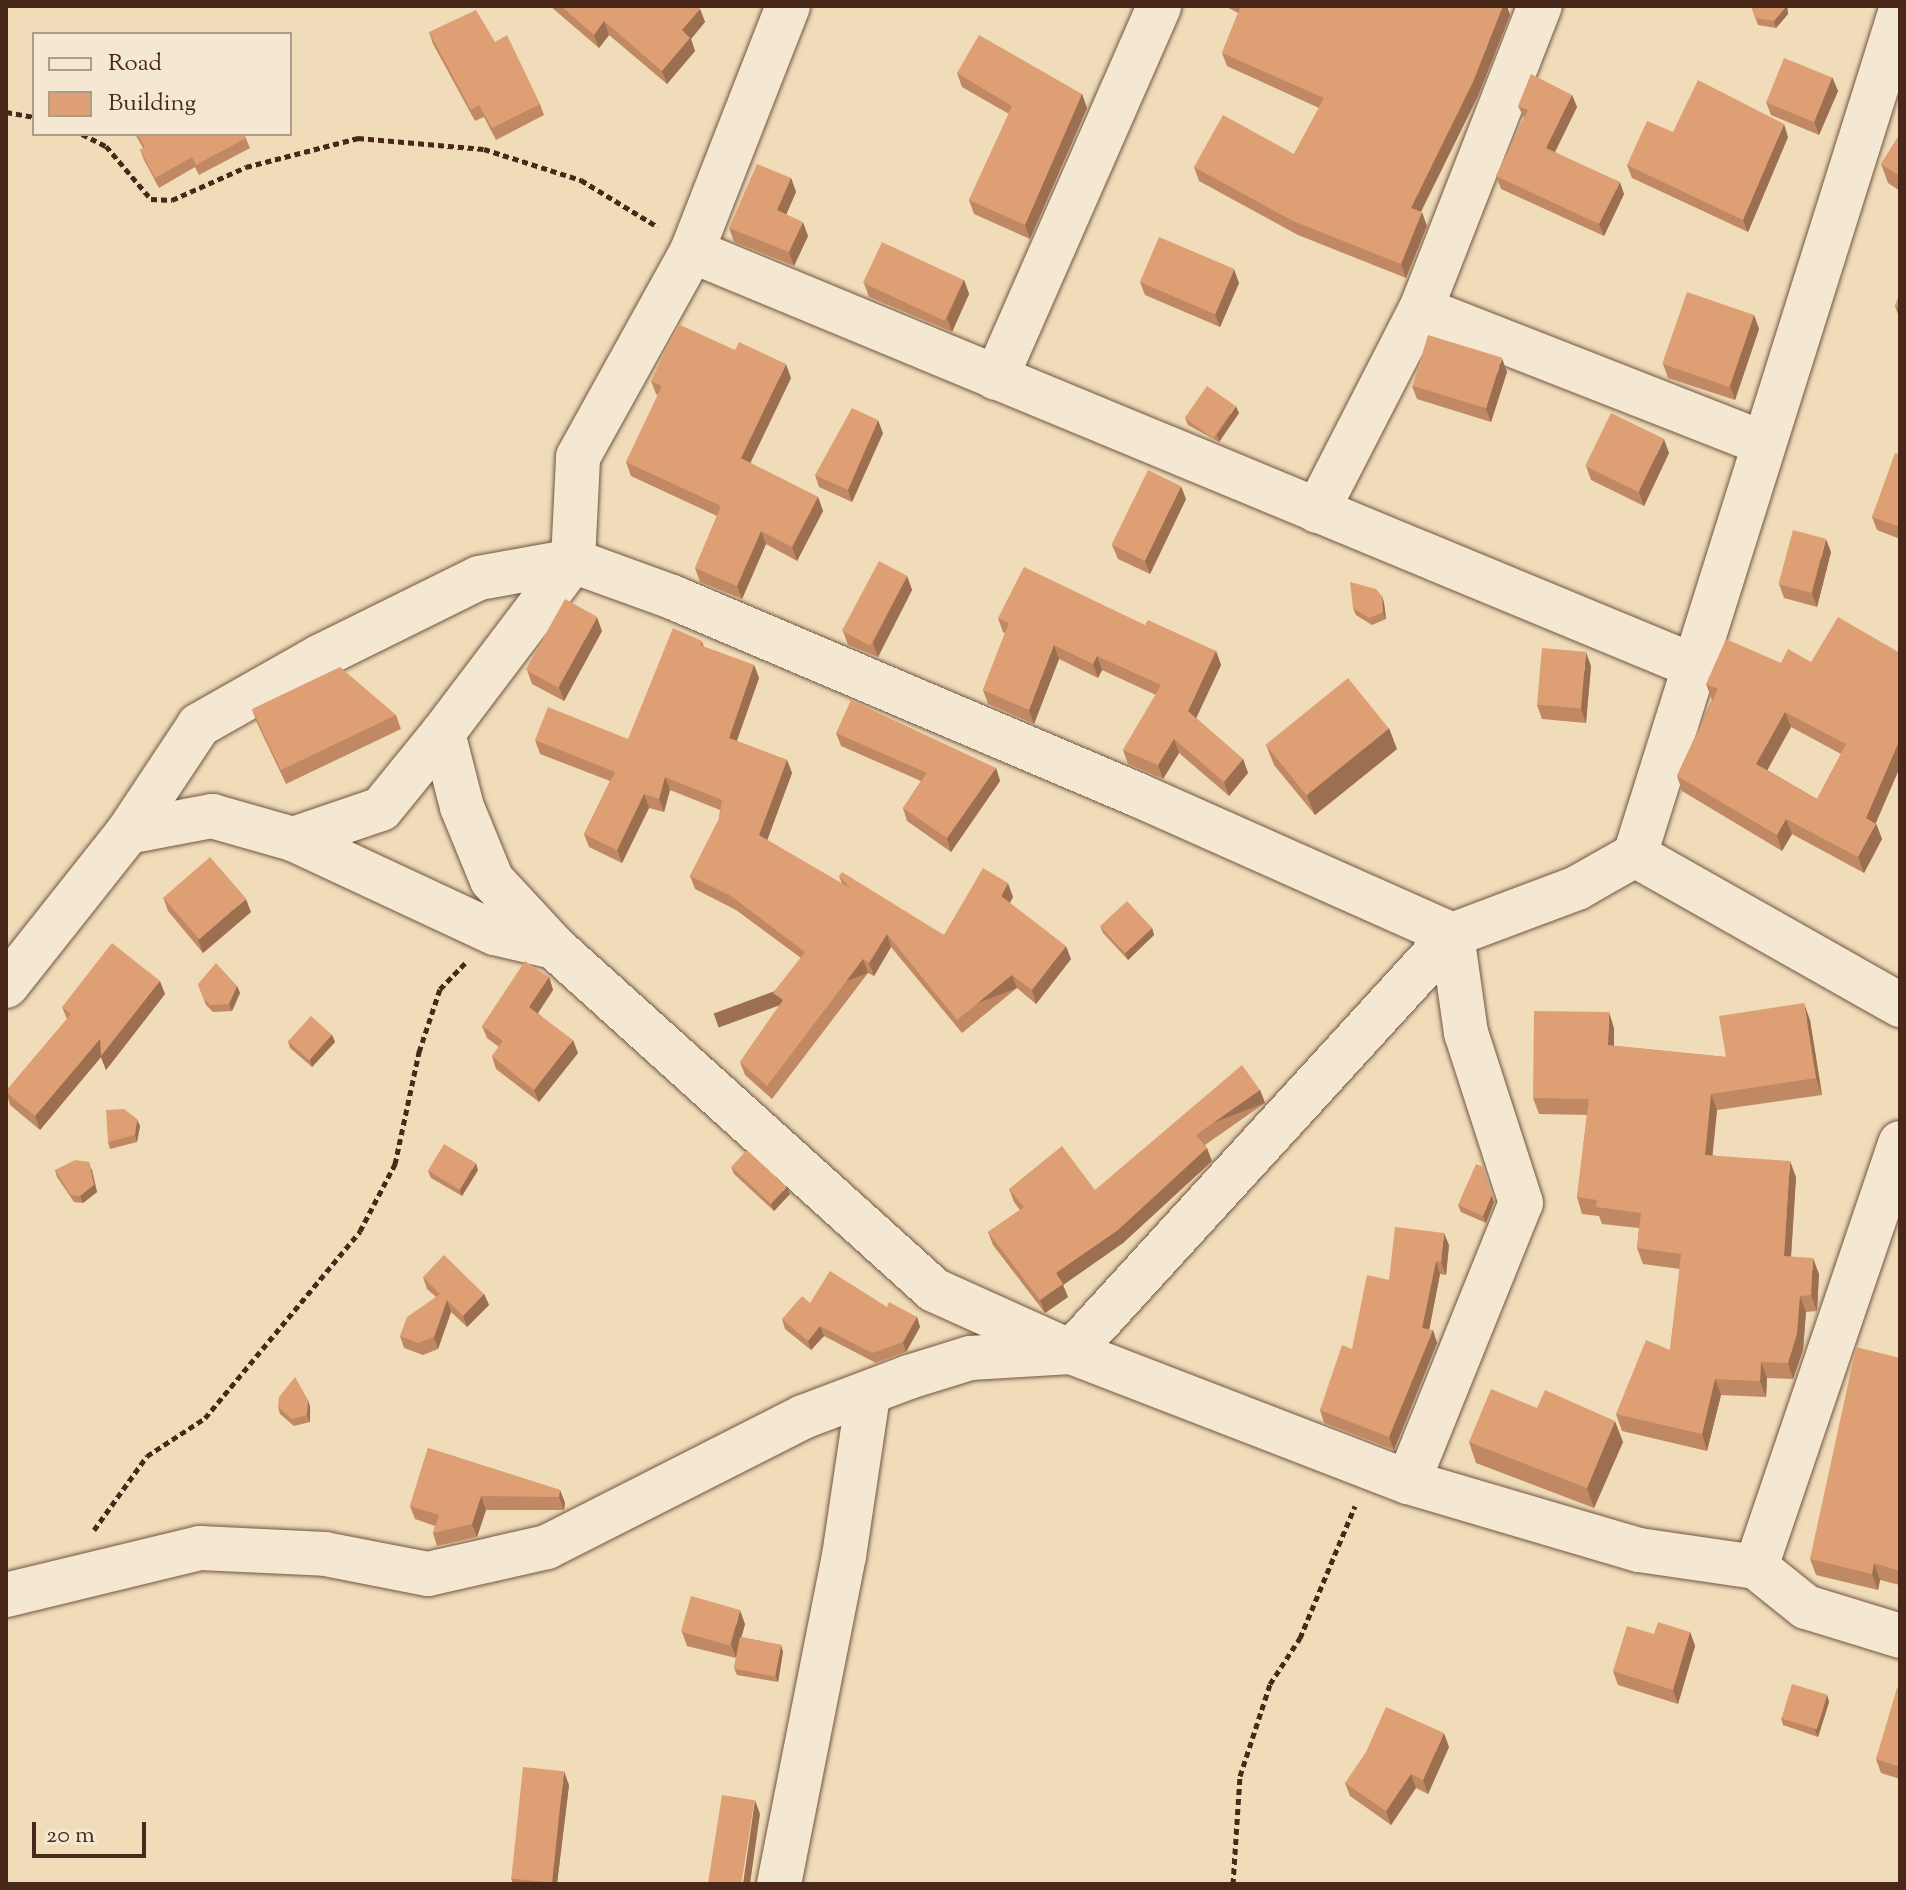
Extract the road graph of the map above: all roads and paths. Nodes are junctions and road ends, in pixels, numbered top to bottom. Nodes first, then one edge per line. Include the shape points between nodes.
1 (788, 6) edge
2 (1159, 6) edge
3 (1540, 6) edge
4 (1900, 13) edge
5 (6, 112) edge
6 (32, 117) edge
7 (86, 136) edge
8 (692, 251) junction
9 (1421, 309) junction
10 (996, 378) junction
11 (1763, 443) junction
12 (1317, 511) junction
13 (573, 561) junction
14 (1694, 666) junction
15 (443, 733) junction
16 (128, 832) junction
17 (293, 839) junction
18 (1635, 855) junction
19 (495, 933) junction
20 (1452, 935) junction
21 (554, 947) junction
22 (6, 986) edge
23 (1900, 1005) edge
24 (1900, 1143) edge
25 (1071, 1352) junction
26 (868, 1396) junction
27 (1392, 1476) junction
28 (1756, 1567) junction
29 (66, 1580) junction
30 (6, 1595) edge
31 (1900, 1636) edge
32 (779, 1884) edge
33 (1233, 1884) edge

1 - 8 street
2 - 10 street
3 - 9 street
4 - 11 street
5 - 6 path
7 - 8 path via 106,146 151,199 172,200 246,167 358,138 484,149 581,180
8 - 10 street
8 - 13 street via 578,457
9 - 11 street
9 - 12 street
10 - 12 street
11 - 14 street
12 - 14 street
13 - 15 street
13 - 16 street via 479,578 319,657 199,725
13 - 20 street via 672,597 1065,764
14 - 18 street
15 - 17 street via 381,809
15 - 21 street via 462,807 492,880
16 - 17 street via 212,816
16 - 22 street
17 - 19 street
18 - 20 street via 1577,888
18 - 23 street
19 - 21 street
19 - 29 path via 440,989 419,1052 395,1164 360,1231 205,1418 147,1456 104,1512
20 - 25 street
20 - 27 street via 1466,1033 1521,1203
21 - 25 street via 934,1290
24 - 28 street
25 - 26 street via 970,1358
25 - 27 street
26 - 29 street via 803,1417 547,1547 428,1574 325,1554 200,1548
26 - 32 street via 844,1556
27 - 28 street via 1639,1550
27 - 33 path via 1270,1684 1240,1776
28 - 31 street via 1806,1607
29 - 30 street

